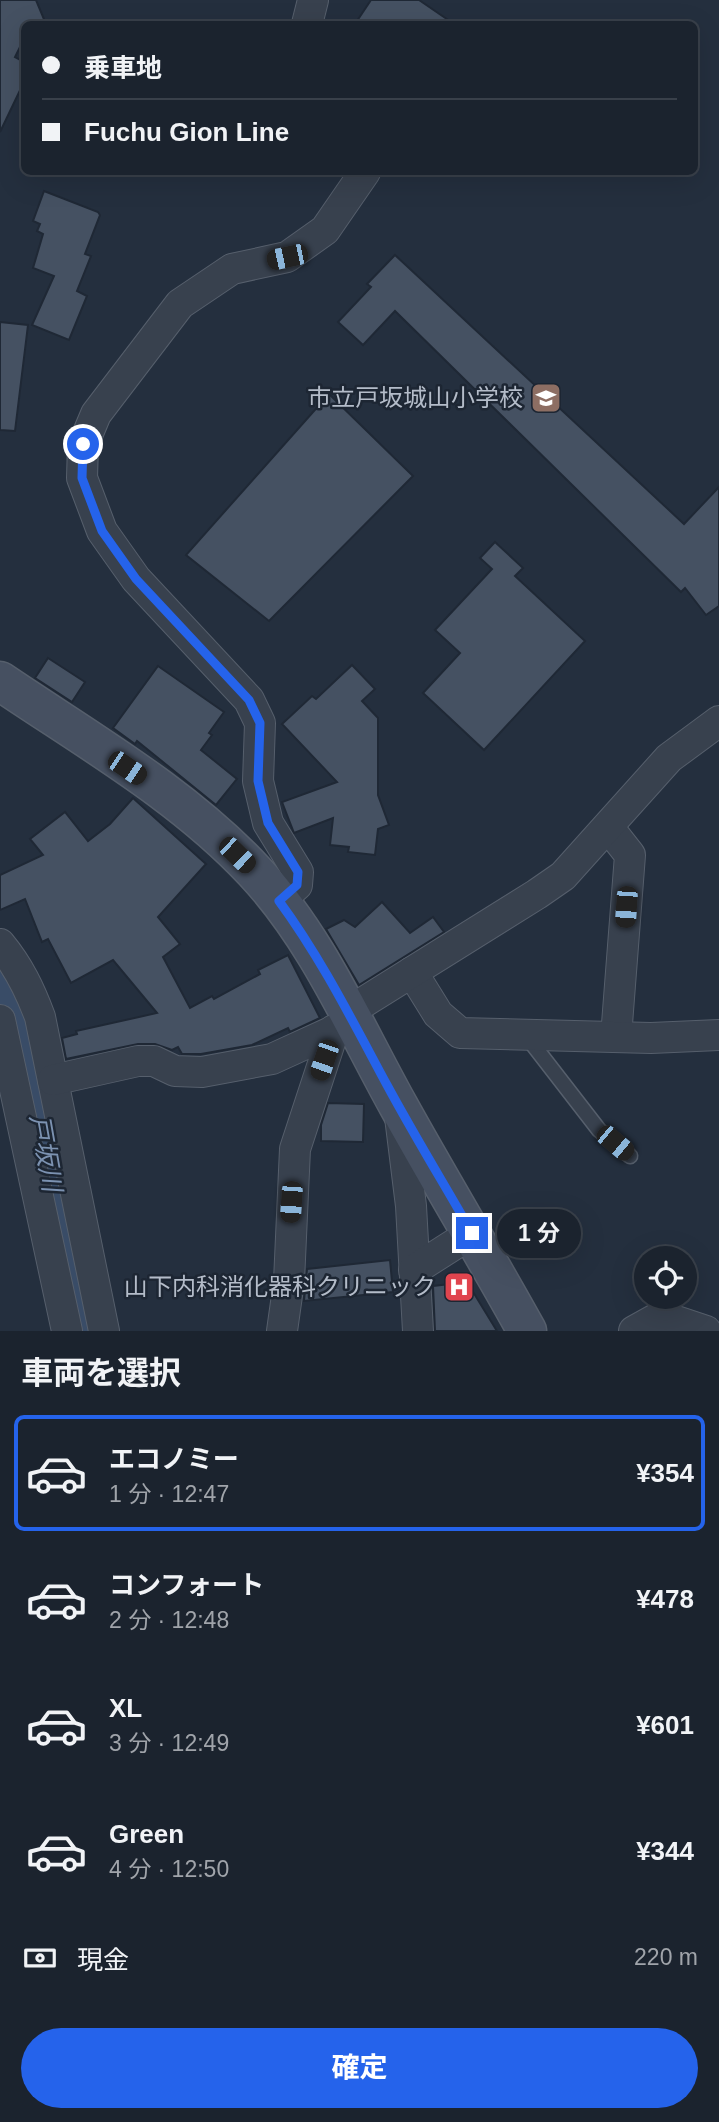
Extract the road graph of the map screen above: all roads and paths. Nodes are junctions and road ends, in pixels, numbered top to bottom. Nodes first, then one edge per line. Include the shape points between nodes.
1 (313, 0) edge
2 (308, 21) edge
3 (363, 175) edge
4 (0, 681) edge
5 (719, 721) edge
6 (608, 827) junction
7 (279, 901) junction
8 (0, 944) edge
9 (412, 972) junction
10 (0, 1020) edge
11 (345, 1022) junction
12 (530, 1035) junction
13 (719, 1035) edge
14 (616, 1037) junction
15 (53, 1080) junction
16 (398, 1106) junction
17 (630, 1156) dead end
18 (472, 1233) junction
19 (414, 1270) junction
20 (67, 1331) edge
21 (104, 1331) edge
22 (282, 1331) edge
23 (418, 1331) edge
24 (527, 1331) edge
25 (634, 1331) edge
26 (706, 1331) edge

1 - 2 street
3 - 7 street via 325,230 287,257 232,269 180,304 96,414 83,444 82,478 102,531 136,579 249,700 260,723 258,781 268,823 298,872 297,885
4 - 7 main road via 204,823
5 - 6 street via 669,758
6 - 9 street via 563,876
6 - 14 street via 630,855
7 - 11 main road via 297,926
8 - 15 street via 29,987
9 - 11 street
9 - 12 street via 438,1014 460,1032
10 - 20 street
11 - 15 street via 272,1059 202,1072 175,1071 154,1061 138,1061
11 - 16 main road
11 - 22 street via 295,1149
12 - 14 street
12 - 17 lane via 600,1130
13 - 14 street
15 - 21 street
16 - 18 main road
16 - 19 street
18 - 19 street
18 - 24 main road
19 - 23 street
25 - 26 street via 661,1316

